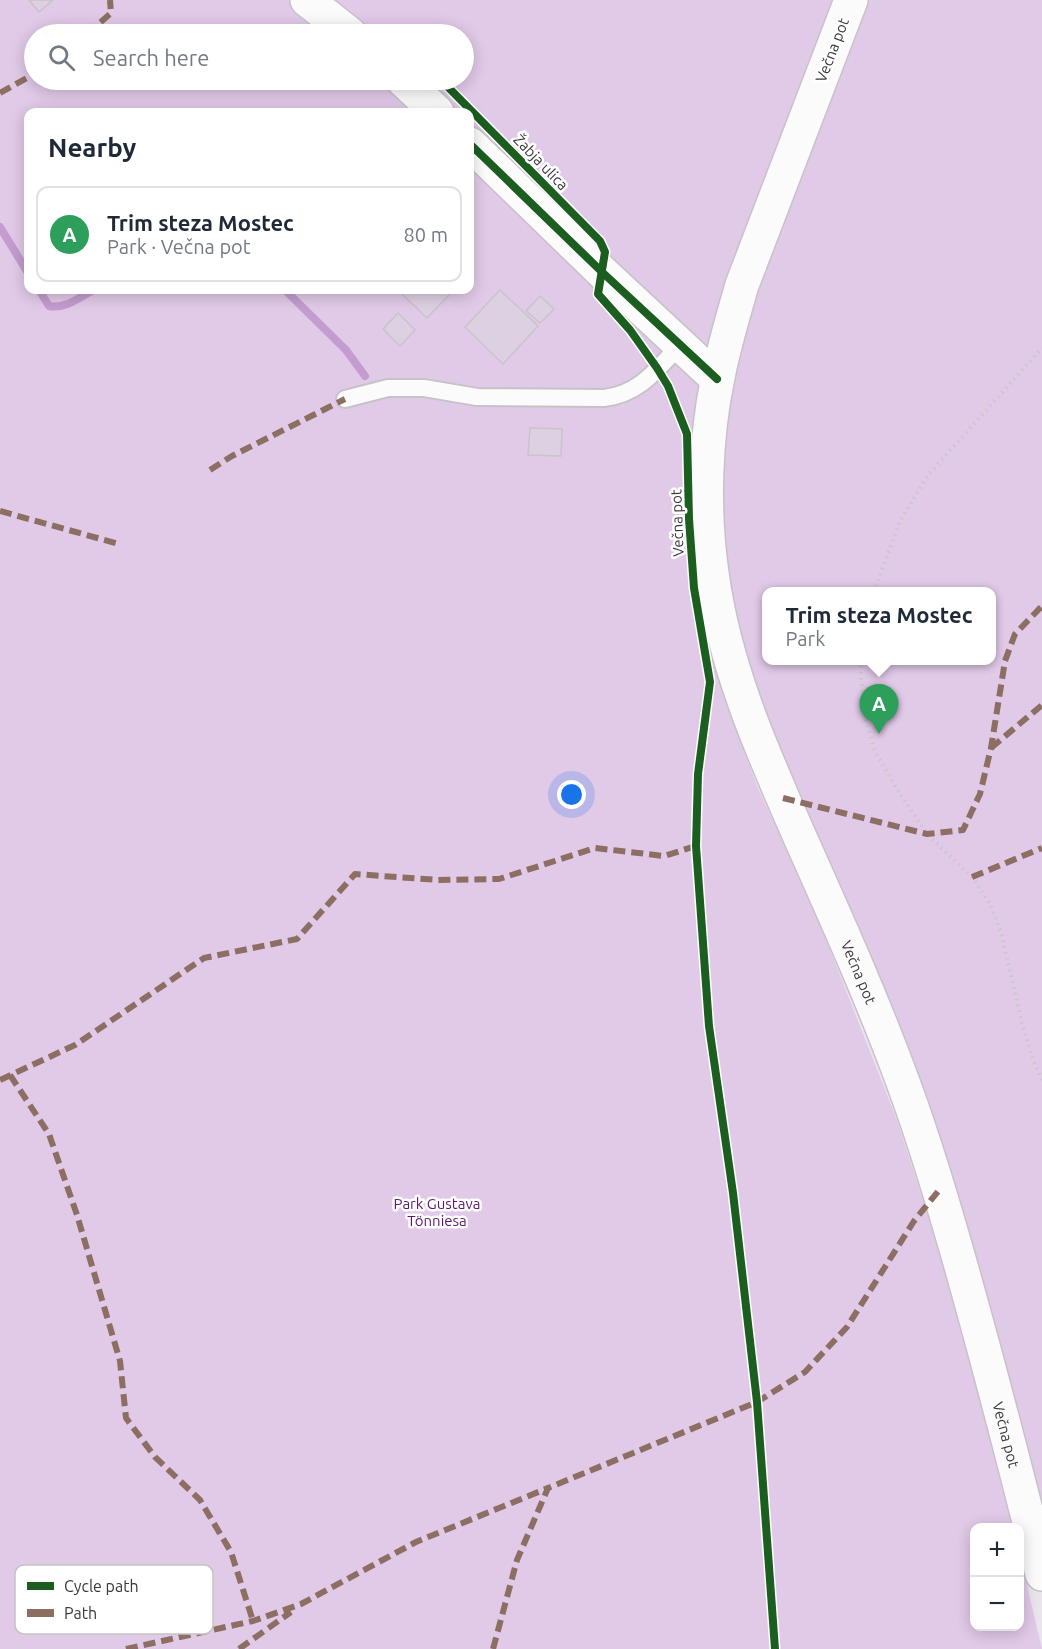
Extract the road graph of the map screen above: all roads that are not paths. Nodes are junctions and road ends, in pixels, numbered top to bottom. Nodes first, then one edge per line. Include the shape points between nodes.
1 (307, 0) edge
2 (851, 0) edge
3 (337, 24) edge
4 (414, 90) edge
5 (433, 108) edge
6 (474, 148) edge
7 (681, 344) junction
8 (717, 380) junction
9 (345, 399) dead end
10 (1042, 1574) edge

1 - 3 main road
2 - 8 main road, Večna pot via 742,285
4 - 5 main road
6 - 7 main road
7 - 8 main road
7 - 9 lane via 637,388 617,396 477,397 424,388 388,388
8 - 10 main road, Večna pot via 710,425 708,534 718,615 729,659 747,712 859,971 923,1136 980,1330

